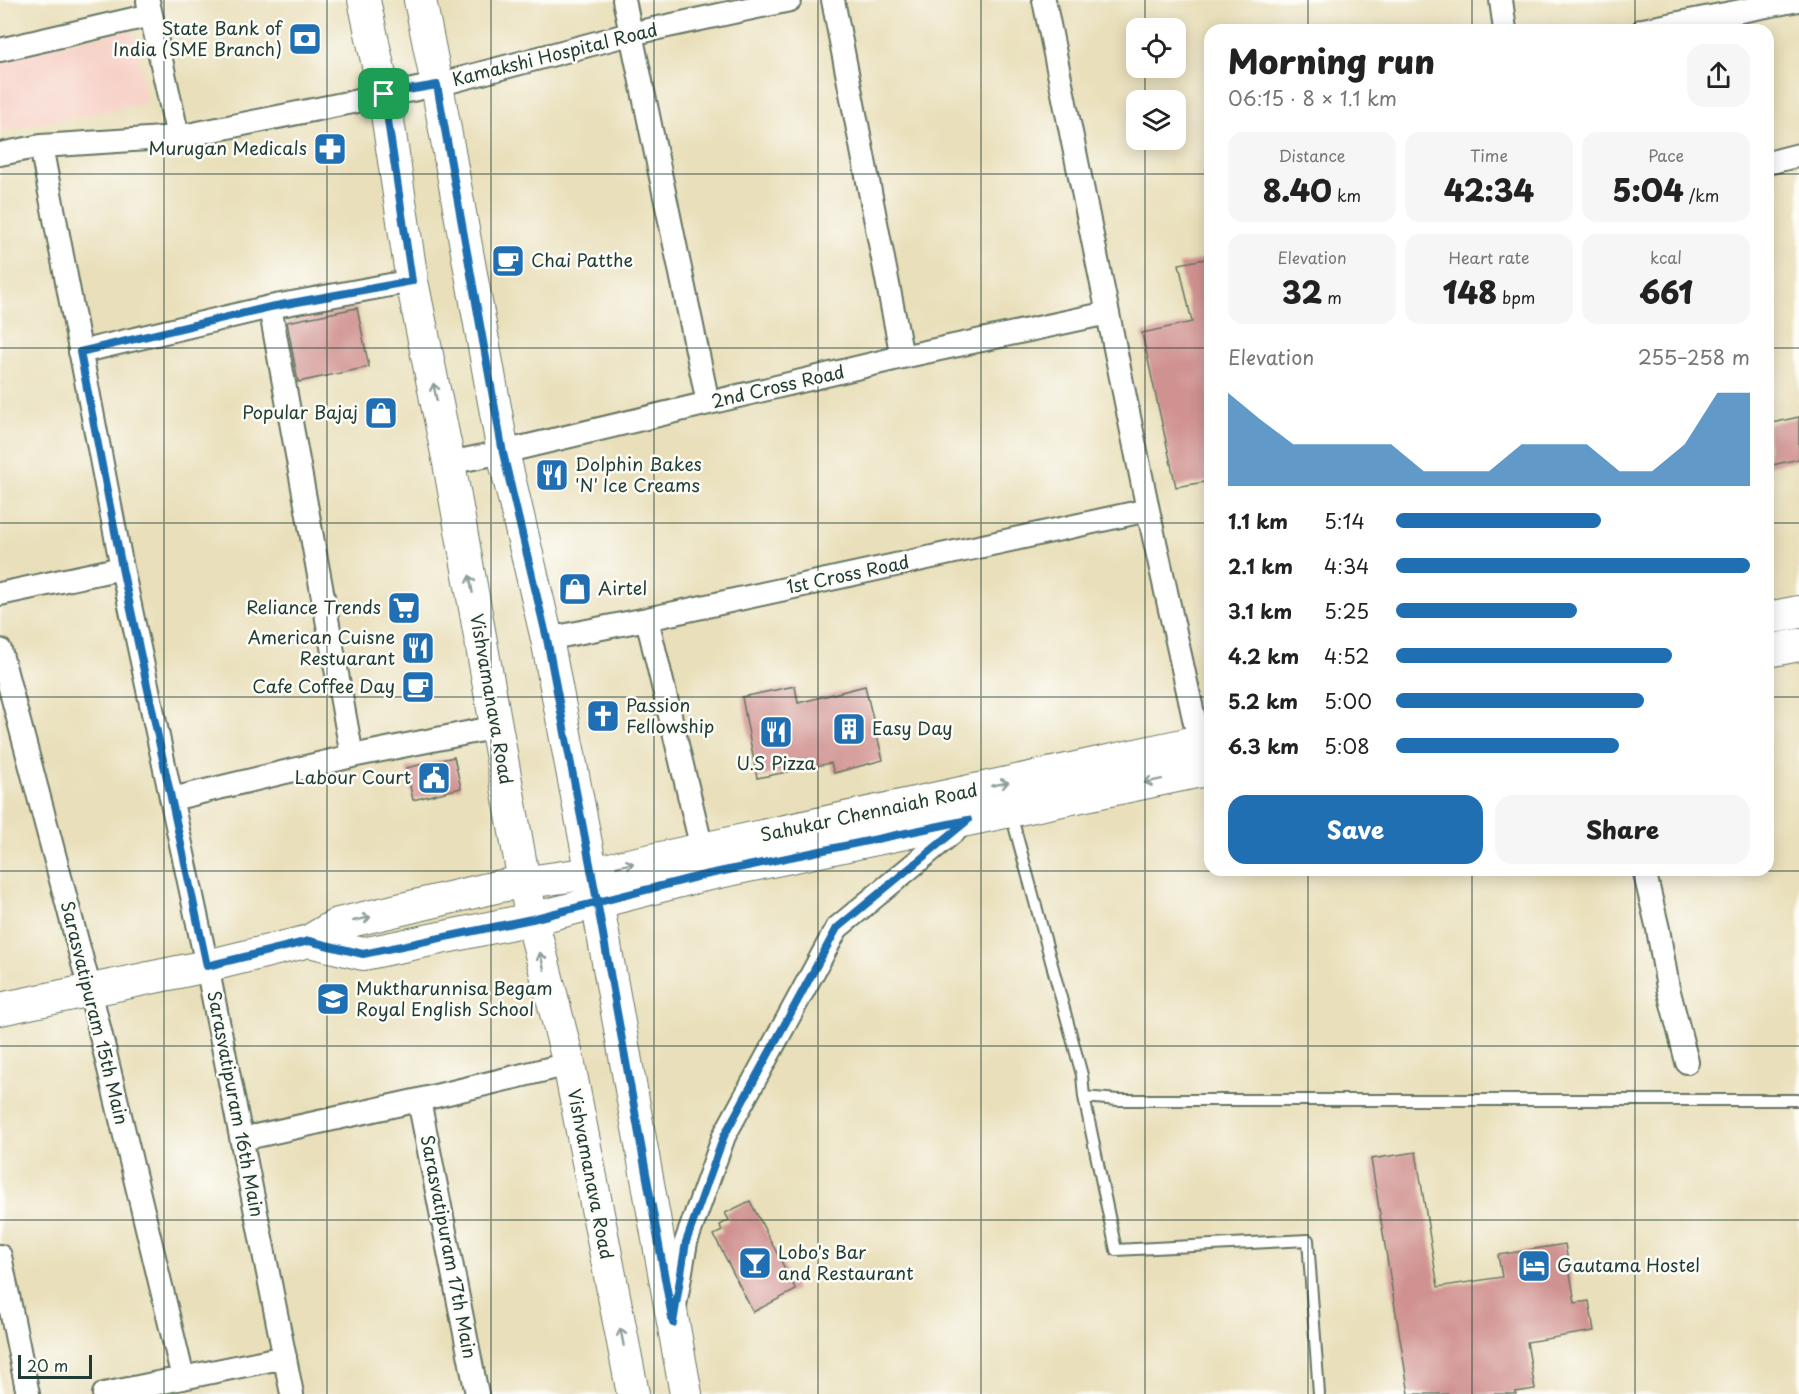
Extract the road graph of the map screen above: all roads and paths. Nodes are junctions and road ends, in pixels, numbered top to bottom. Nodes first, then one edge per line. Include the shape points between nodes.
1 (364, 0) edge
2 (420, 0) edge
3 (624, 0) edge
4 (790, 0) edge
5 (833, 0) edge
6 (1044, 0) edge
7 (1501, 0) edge
8 (1798, 0) edge
9 (149, 8) edge
10 (1504, 24) edge
11 (1674, 24) edge
12 (630, 34) junction
13 (0, 50) edge
14 (437, 85) junction
15 (384, 94) junction
16 (178, 137) junction
17 (41, 146) junction
18 (0, 154) edge
19 (1799, 155) edge
20 (1774, 161) edge
21 (412, 281) junction
22 (270, 307) junction
23 (1108, 313) junction
24 (80, 352) junction
25 (902, 357) junction
26 (708, 403) junction
27 (503, 453) junction
28 (449, 463) junction
29 (1148, 510) junction
30 (122, 568) junction
31 (0, 594) edge
32 (1799, 612) edge
33 (1774, 617) edge
34 (646, 619) junction
35 (547, 639) junction
36 (1799, 645) edge
37 (0, 650) edge
38 (1774, 650) edge
39 (497, 727) junction
40 (1204, 737) edge
41 (1204, 750) edge
42 (1204, 750) edge
43 (352, 756) junction
44 (172, 799) junction
45 (1010, 811) junction
46 (968, 820) junction
47 (702, 849) junction
48 (1645, 876) edge
49 (526, 884) junction
50 (594, 887) junction
51 (532, 919) junction
52 (309, 941) junction
53 (207, 966) junction
54 (90, 990) junction
55 (0, 1009) edge
56 (1687, 1062) dead end
57 (569, 1064) junction
58 (1084, 1097) junction
59 (419, 1100) junction
60 (1799, 1100) edge
61 (242, 1140) junction
62 (0, 1256) edge
63 (673, 1323) junction
64 (285, 1357) junction
65 (183, 1378) junction
66 (155, 1388) edge
67 (28, 1394) edge
68 (104, 1394) edge
69 (292, 1394) edge
70 (477, 1394) edge
71 (633, 1394) edge
72 (686, 1394) edge
73 (1319, 1394) edge

1 - 15 main road, Vishvamanava Road
2 - 14 main road
3 - 12 street
4 - 12 street, Kamakshi Hospital Road
5 - 25 street
6 - 23 street
7 - 10 street
8 - 11 street
9 - 13 street
9 - 16 street
12 - 14 street, Kamakshi Hospital Road
12 - 26 street
14 - 15 street, Kamakshi Hospital Road
14 - 27 main road
15 - 16 street, Kamakshi Hospital Road
15 - 21 main road, Vishvamanava Road
16 - 17 street, Kamakshi Hospital Road
17 - 18 street, Kamakshi Hospital Road
17 - 24 street, Sarasvatipuram 16th Main
19 - 20 street
21 - 22 street
28 -> 21 main road, Vishvamanava Road
22 - 24 street
22 - 43 street
23 - 25 street, 2nd Cross Road
23 - 29 street
24 - 30 street, Sarasvatipuram 16th Main
25 - 26 street, 2nd Cross Road
26 - 27 street, 2nd Cross Road
27 - 28 street, 2nd Cross Road
27 - 35 main road
39 -> 28 main road, Vishvamanava Road
29 - 34 street, 1st Cross Road
29 - 40 street
30 - 31 street
30 - 44 street, Sarasvatipuram 16th Main
32 - 33 main road
34 - 35 street, 1st Cross Road
34 - 47 street
35 - 50 main road
36 - 38 main road
37 - 54 street, Sarasvatipuram 15th Main
39 - 43 street
39 - 49 main road, Vishvamanava Road
41 -> 45 main road, Sahukar Chennaiah Road
47 -> 42 main road, Sahukar Chennaiah Road
43 - 44 street
44 - 53 street, Sarasvatipuram 16th Main
45 - 46 main road, Sahukar Chennaiah Road
45 - 58 lane via 1082,1075
46 - 50 main road, Sahukar Chennaiah Road via 700,876
46 - 63 street via 837,928 724,1136 686,1242
50 -> 47 main road, Sahukar Chennaiah Road
48 - 56 street
49 - 50 main road, Sahukar Chennaiah Road
49 - 51 main road, Vishvamanava Road
52 -> 49 main road, Sahukar Chennaiah Road via 338,924 500,886
50 - 51 main road, Sahukar Chennaiah Road
50 - 63 main road
51 - 52 main road, Sahukar Chennaiah Road via 363,954
57 -> 51 main road, Vishvamanava Road
52 - 53 main road
53 - 54 main road
53 - 61 street, Sarasvatipuram 16th Main
54 - 55 main road
54 - 65 street, Sarasvatipuram 15th Main
57 - 59 street
71 -> 57 main road, Vishvamanava Road
58 - 60 lane
58 - 73 lane via 1116,1250 1308,1239
59 - 61 street
59 - 70 street, Sarasvatipuram 17th Main
61 - 64 street, Sarasvatipuram 16th Main
62 - 67 street
63 - 72 main road
64 - 65 street
64 - 69 street, Sarasvatipuram 16th Main
65 - 66 street
66 - 68 street

